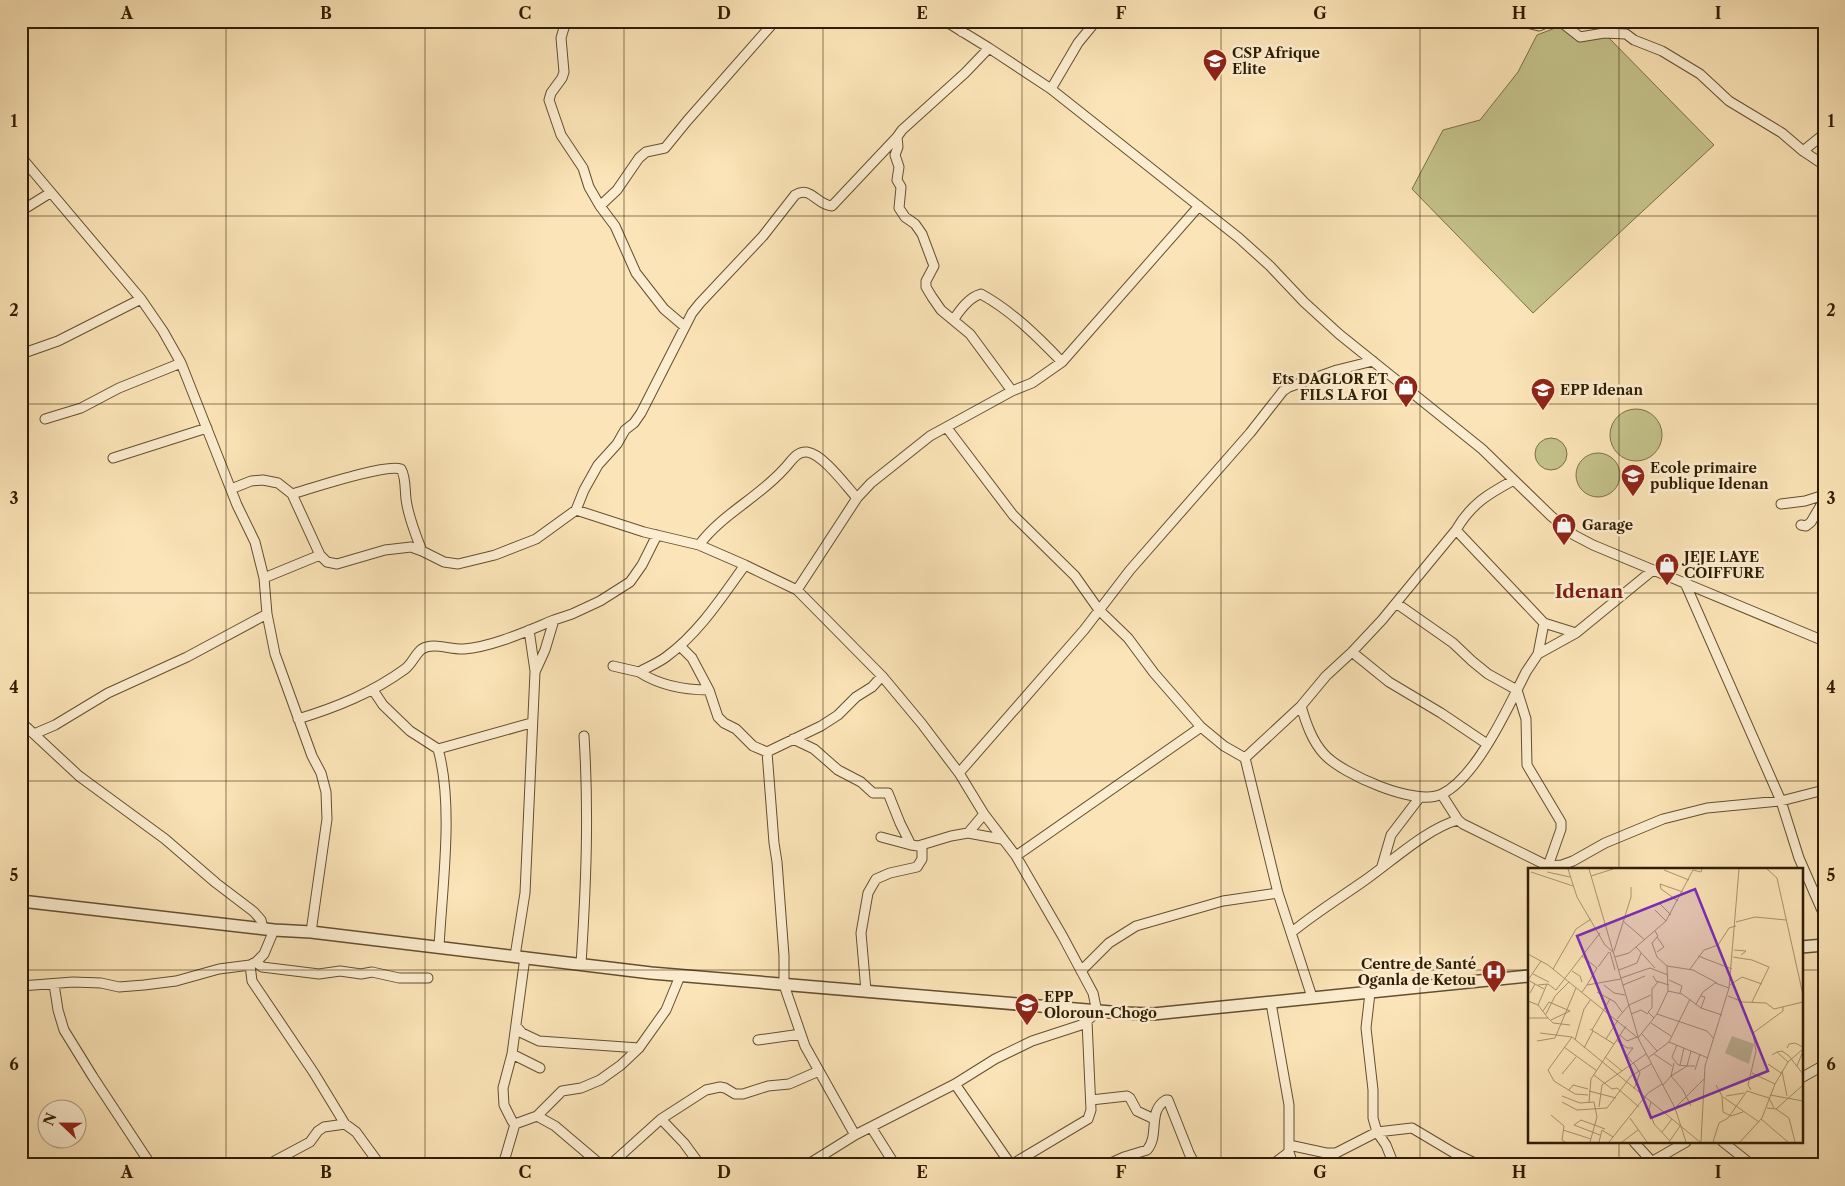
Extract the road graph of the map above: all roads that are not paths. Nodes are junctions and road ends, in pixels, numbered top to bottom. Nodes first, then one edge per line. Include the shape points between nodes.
1 (566, 21) edge
2 (775, 21) edge
3 (945, 21) edge
4 (963, 21) edge
5 (1096, 21) edge
6 (1519, 21) edge
7 (1551, 21) edge
8 (1557, 21) edge
9 (962, 32) junction
10 (989, 48) junction
11 (1051, 89) junction
12 (1824, 134) edge
13 (897, 137) junction
14 (1803, 151) junction
15 (21, 157) edge
16 (1824, 165) edge
17 (50, 192) junction
18 (600, 206) junction
19 (1199, 206) junction
20 (21, 211) edge
21 (141, 299) junction
22 (954, 319) junction
23 (684, 326) junction
24 (21, 354) edge
25 (1062, 362) junction
26 (1373, 362) junction
27 (181, 363) junction
28 (1012, 392) junction
29 (45, 419) dead end
30 (207, 428) junction
31 (947, 428) junction
32 (113, 458) dead end
33 (1514, 480) junction
34 (231, 489) junction
35 (292, 494) junction
36 (1824, 495) edge
37 (857, 498) junction
38 (1824, 500) edge
39 (1781, 504) dead end
40 (576, 510) junction
41 (1801, 525) dead end
42 (1456, 530) junction
43 (657, 535) junction
44 (699, 545) junction
45 (422, 551) junction
46 (320, 555) junction
47 (745, 565) junction
48 (1653, 570) junction
49 (264, 578) junction
50 (1685, 583) junction
51 (797, 590) junction
52 (1396, 603) junction
53 (1099, 610) junction
54 (267, 614) junction
55 (554, 620) junction
56 (1544, 623) junction
57 (529, 630) junction
58 (1576, 633) junction
59 (1824, 641) edge
60 (680, 646) junction
61 (1352, 652) junction
62 (1538, 654) junction
63 (613, 666) dead end
64 (535, 672) junction
65 (639, 672) junction
66 (882, 676) junction
67 (373, 690) junction
68 (709, 690) junction
69 (1517, 690) junction
70 (1301, 706) junction
71 (298, 719) junction
72 (21, 722) edge
73 (531, 723) junction
74 (1201, 726) junction
75 (34, 734) junction
76 (584, 736) dead end
77 (793, 739) junction
78 (1487, 744) junction
79 (438, 749) junction
80 (767, 752) junction
81 (1245, 758) junction
82 (959, 773) junction
83 (1824, 790) edge
84 (1442, 795) junction
85 (1420, 797) junction
86 (1782, 801) junction
87 (984, 814) junction
88 (1458, 820) junction
89 (968, 833) junction
90 (881, 837) dead end
91 (1001, 839) junction
92 (911, 845) junction
93 (922, 845) junction
94 (1016, 856) junction
95 (1382, 866) junction
96 (1549, 868) edge
97 (1278, 893) junction
98 (21, 901) edge
99 (1824, 915) edge
100 (269, 929) junction
101 (310, 932) junction
102 (1292, 932) junction
103 (1824, 945) edge
104 (1802, 947) edge
105 (438, 948) junction
106 (520, 956) junction
107 (253, 964) junction
108 (582, 964) junction
109 (1081, 971) junction
110 (680, 976) junction
111 (1528, 976) edge
112 (428, 978) dead end
113 (54, 984) junction
114 (784, 985) junction
115 (21, 986) edge
116 (866, 991) junction
117 (1370, 993) junction
118 (1312, 997) junction
119 (1271, 1003) junction
120 (1097, 1012) junction
121 (1087, 1022) junction
122 (516, 1026) junction
123 (801, 1034) junction
124 (758, 1040) dead end
125 (638, 1048) junction
126 (512, 1054) junction
127 (1824, 1065) edge
128 (540, 1068) dead end
129 (819, 1071) junction
130 (1802, 1077) edge
131 (955, 1084) junction
132 (1091, 1100) junction
133 (537, 1116) junction
134 (1154, 1118) junction
135 (661, 1119) junction
136 (345, 1124) junction
137 (515, 1124) junction
138 (871, 1126) junction
139 (1377, 1132) junction
140 (855, 1135) junction
141 (1636, 1144) edge
142 (1683, 1144) edge
143 (1726, 1144) edge
144 (1289, 1148) junction
145 (1651, 1164) edge
146 (151, 1165) edge
147 (267, 1165) edge
148 (380, 1165) edge
149 (503, 1165) edge
150 (601, 1165) edge
151 (610, 1165) edge
152 (700, 1165) edge
153 (807, 1165) edge
154 (895, 1165) edge
155 (1011, 1165) edge
156 (1106, 1165) edge
157 (1196, 1165) edge
158 (1272, 1165) edge
159 (1293, 1165) edge
160 (1394, 1165) edge
161 (1479, 1165) edge
162 (1752, 1165) edge
163 (1776, 1165) edge
164 (1818, 1165) edge

1 - 18 street via 561,38 564,72 549,100 561,135 583,168
2 - 18 street via 665,148 646,152 639,158 617,190
3 - 9 street
4 - 9 street
5 - 11 street via 1078,43
6 - 7 street via 1539,26
8 - 14 street via 1580,37 1626,34 1662,51 1700,74 1729,101 1782,133
9 - 10 street
10 - 11 street
10 - 13 street
11 - 19 street
12 - 14 street
13 - 22 street via 895,156 901,187 899,208 922,234 934,266 926,287 942,310
13 - 23 street via 832,206 812,194 801,192 795,195 763,236 700,303
14 - 16 street
15 - 17 street
17 - 20 street
17 - 21 street
18 - 23 street via 615,226 636,273 664,309
19 - 25 street
19 - 26 street via 1239,238 1304,302
21 - 24 street via 58,341
21 - 27 street via 164,331
22 - 25 street via 972,298 981,294 1014,317
22 - 28 street via 970,334
23 - 40 street via 640,413 618,444 598,464
25 - 28 street via 1032,383
26 - 33 street via 1482,449
26 - 53 street via 1337,370 1283,392
27 - 29 street via 119,388 81,408
27 - 30 street
28 - 31 street
30 - 32 street
30 - 34 street
31 - 37 street via 930,436
31 - 53 street via 1014,515 1074,576
33 - 42 street via 1478,502
33 - 48 street via 1574,535
34 - 35 street via 263,480 278,483
34 - 49 street via 255,542
35 - 45 street via 368,473 401,469 405,475 404,493 412,525
35 - 46 street
36 - 39 street
37 - 44 street via 821,458 800,452 776,478 716,525
37 - 51 street
38 - 41 street via 1811,522
40 - 43 street
40 - 45 street via 536,539 495,555 458,564 444,562
42 - 52 street
42 - 56 street
43 - 44 street
43 - 55 street via 630,582 600,601
44 - 47 street
45 - 46 street via 411,547 385,550 337,564 327,562
46 - 49 street
47 - 51 street
47 - 60 street via 714,609
48 - 50 street
48 - 58 street
49 - 54 street
50 - 59 street
50 - 86 street
51 - 66 street
52 - 61 street
52 - 69 street via 1453,642 1488,674
53 - 74 street via 1128,638
53 - 82 street
54 - 71 street via 275,654
54 - 75 street via 187,657 108,693
55 - 57 street
55 - 64 street
56 - 58 street
56 - 62 street
57 - 64 street
57 - 67 street via 464,649 423,649 406,668
58 - 62 street
60 - 65 street
60 - 68 street via 692,658
61 - 70 street
61 - 78 street via 1389,682
62 - 69 street
63 - 65 street
64 - 73 street
65 - 68 street via 665,684
66 - 77 street via 838,715
66 - 82 street
67 - 71 street via 337,707
67 - 79 street via 383,705 410,731
68 - 80 street via 718,717 753,746
69 - 78 street
69 - 96 street via 1526,719 1527,765 1561,822
70 - 81 street
70 - 85 street via 1316,743 1337,765 1382,788
71 - 101 street via 322,773 328,819
72 - 75 street
73 - 79 street
73 - 106 street
74 - 81 street via 1224,746
74 - 94 street
75 - 100 street via 79,776 166,838 254,912
76 - 108 street via 588,851
77 - 80 street
77 - 92 street via 814,749 831,765 874,793 888,793
78 - 84 street via 1477,762
79 - 105 street via 445,805
80 - 114 street
81 - 97 street
82 - 87 street
83 - 86 street
84 - 85 street
84 - 88 street
85 - 95 street via 1390,834
86 - 96 street via 1706,808 1663,819 1606,843 1574,861
86 - 99 street via 1799,858
87 - 89 street
87 - 91 street
88 - 95 street via 1444,824
88 - 96 street
89 - 91 street
89 - 93 street
90 - 92 street
91 - 94 street
92 - 93 street
93 - 116 street via 922,859 917,867 876,879 868,893 861,933
94 - 109 street
95 - 102 street
97 - 102 street
97 - 109 street via 1223,901 1136,926 1110,943
98 - 100 street
100 - 101 street
100 - 107 street via 264,954
101 - 105 street
102 - 118 street
103 - 104 street
105 - 106 street
106 - 108 street
106 - 122 street
107 - 112 street via 318,974 372,972 399,978
107 - 113 street via 144,985
107 - 136 street via 252,981
108 - 110 street
109 - 120 street via 1093,993
110 - 114 street
110 - 125 street via 666,1010
111 - 117 street
113 - 115 street
113 - 146 street via 64,1030
114 - 116 street
114 - 123 street
116 - 120 street
117 - 118 street
117 - 139 street via 1366,1028
118 - 119 street
119 - 120 street via 1153,1014
119 - 144 street via 1289,1105
120 - 121 street
121 - 131 street via 1032,1041
121 - 132 street
122 - 125 street via 522,1033 539,1041
122 - 126 street
123 - 124 street
123 - 129 street
125 - 133 street via 600,1080 562,1091
126 - 128 street
126 - 137 street via 502,1088 508,1113
127 - 130 street
129 - 135 street via 789,1084 768,1086 743,1094 725,1088 706,1090
129 - 140 street
131 - 138 street
131 - 155 street
132 - 134 street via 1127,1096 1137,1112
132 - 155 street via 1088,1119
133 - 137 street
133 - 150 street via 555,1126
134 - 156 street via 1147,1150
134 - 157 street via 1159,1106 1168,1100
135 - 151 street
135 - 152 street
136 - 147 street via 324,1127 310,1142
136 - 148 street via 356,1132
137 - 149 street
138 - 140 street
138 - 154 street
139 - 144 street via 1336,1153
139 - 160 street
139 - 161 street via 1412,1128
140 - 153 street
141 - 145 street
142 - 145 street
143 - 162 street
144 - 158 street
144 - 159 street
163 - 164 street

